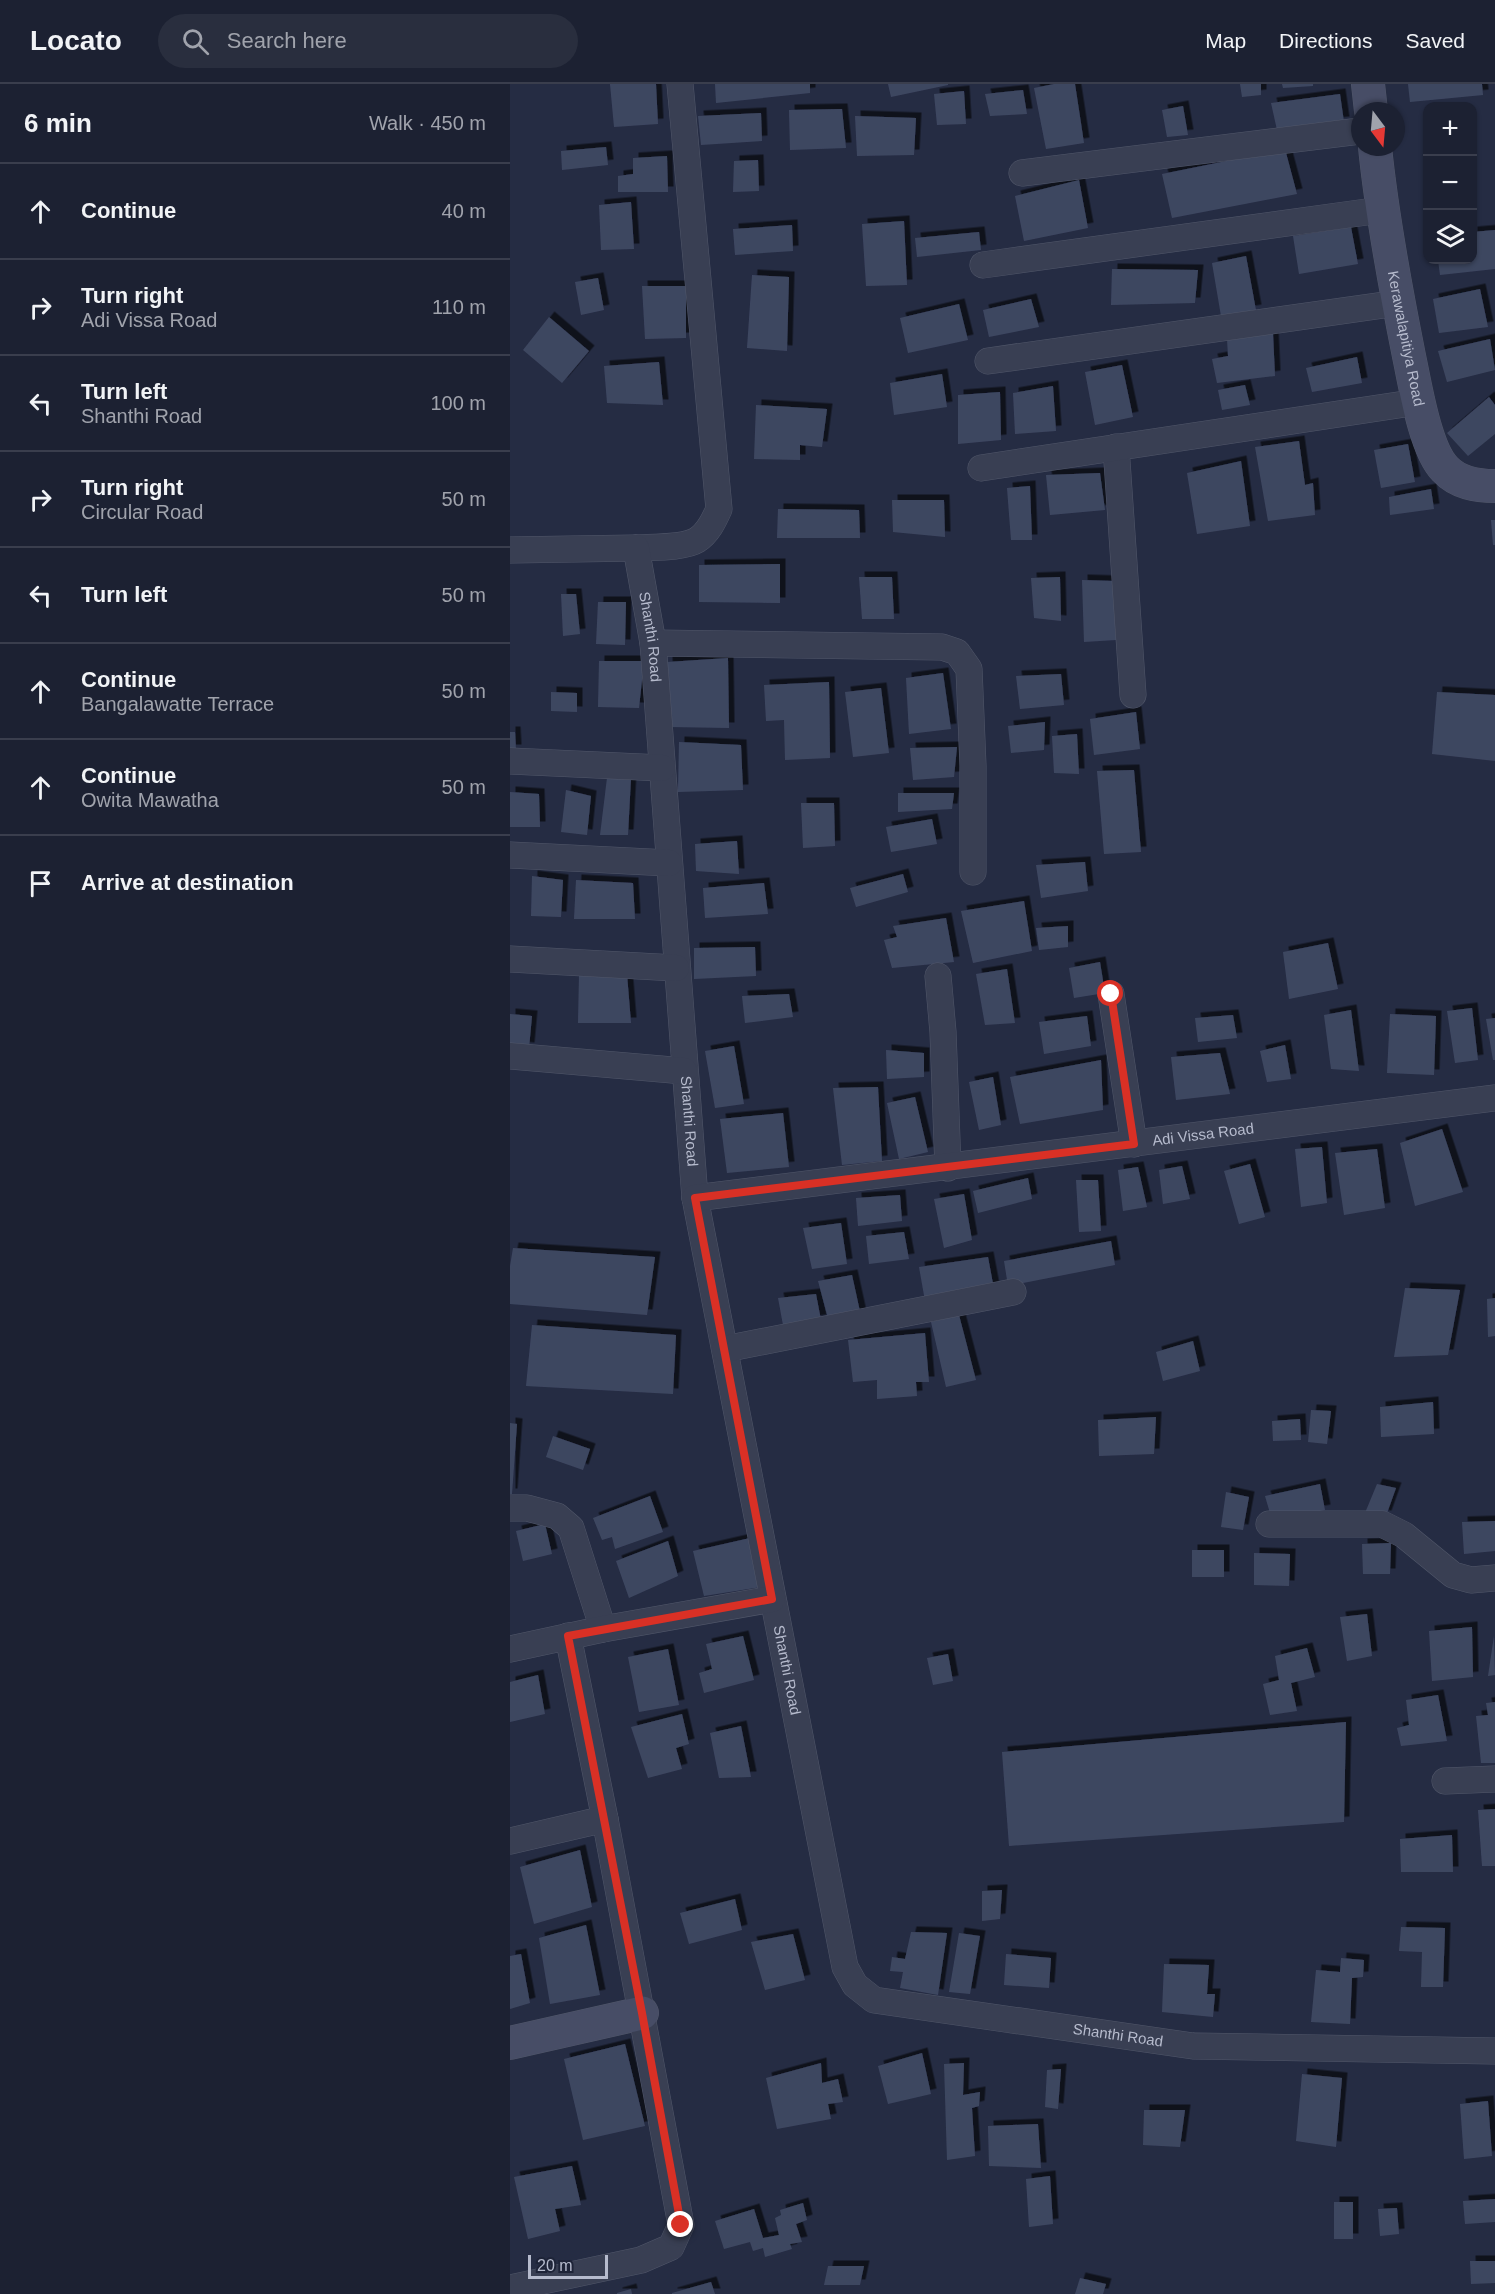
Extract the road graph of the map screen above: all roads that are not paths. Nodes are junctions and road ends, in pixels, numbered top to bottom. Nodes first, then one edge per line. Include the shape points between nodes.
1 (680, 84) edge
2 (1368, 84) edge
3 (1370, 102) edge
4 (1351, 132) edge
5 (1376, 156) edge
6 (1022, 174) dead end
7 (1381, 210) junction
8 (982, 265) dead end
9 (1398, 303) junction
10 (988, 361) dead end
11 (1418, 402) junction
12 (1116, 447) junction
13 (981, 468) dead end
14 (1495, 486) edge
15 (636, 548) junction
16 (510, 550) edge
17 (653, 643) junction
18 (1133, 695) dead end
19 (510, 761) edge
20 (662, 768) junction
21 (510, 855) edge
22 (669, 863) junction
23 (973, 872) dead end
24 (510, 959) edge
25 (676, 968) junction
26 (938, 976) dead end
27 (1111, 994) dead end
28 (510, 1056) edge
29 (684, 1071) junction
30 (1495, 1098) edge
31 (1134, 1144) junction
32 (948, 1168) junction
33 (695, 1198) junction
34 (1013, 1292) dead end
35 (725, 1350) junction
36 (510, 1508) edge
37 (1269, 1524) dead end
38 (1495, 1578) edge
39 (772, 1599) junction
40 (603, 1629) junction
41 (568, 1636) junction
42 (510, 1649) edge
43 (1495, 1779) edge
44 (1445, 1781) dead end
45 (605, 1819) junction
46 (510, 1841) edge
47 (642, 2013) junction
48 (510, 2043) edge
49 (1495, 2051) edge
50 (510, 2288) edge

1 - 15 street via 719,509 711,526 697,540
2 - 3 street
4 - 6 street
5 - 7 street, Kerawalapitiya Road
7 - 8 street
7 - 9 street, Kerawalapitiya Road
9 - 10 street
9 - 11 street, Kerawalapitiya Road
11 - 12 street
11 - 14 street, Kerawalapitiya Road via 1443,468 1462,481
12 - 13 street
12 - 18 street
15 - 16 street
15 - 17 street, Shanthi Road
17 - 20 street, Shanthi Road
17 - 23 street via 942,647 957,652 969,669
19 - 20 street
20 - 22 street, Shanthi Road
21 - 22 street
22 - 25 street, Shanthi Road
24 - 25 street
25 - 29 street, Shanthi Road
26 - 32 street
27 - 31 street
28 - 29 street
29 - 33 street, Shanthi Road
30 - 31 street, Adi Vissa Road
31 - 32 street, Adi Vissa Road
32 - 33 street, Adi Vissa Road
33 - 35 street, Shanthi Road
34 - 35 street
35 - 39 street, Shanthi Road
36 - 40 street via 557,1516 571,1528
37 - 38 street via 1382,1524 1404,1535 1453,1575 1471,1580
39 - 40 street
39 - 49 street, Shanthi Road via 845,1967 855,1986 874,2001 1193,2046
40 - 41 street
41 - 42 street
41 - 45 street
43 - 44 street
45 - 46 street
45 - 47 street
47 - 48 street
47 - 50 street via 681,2225 672,2247 641,2260

